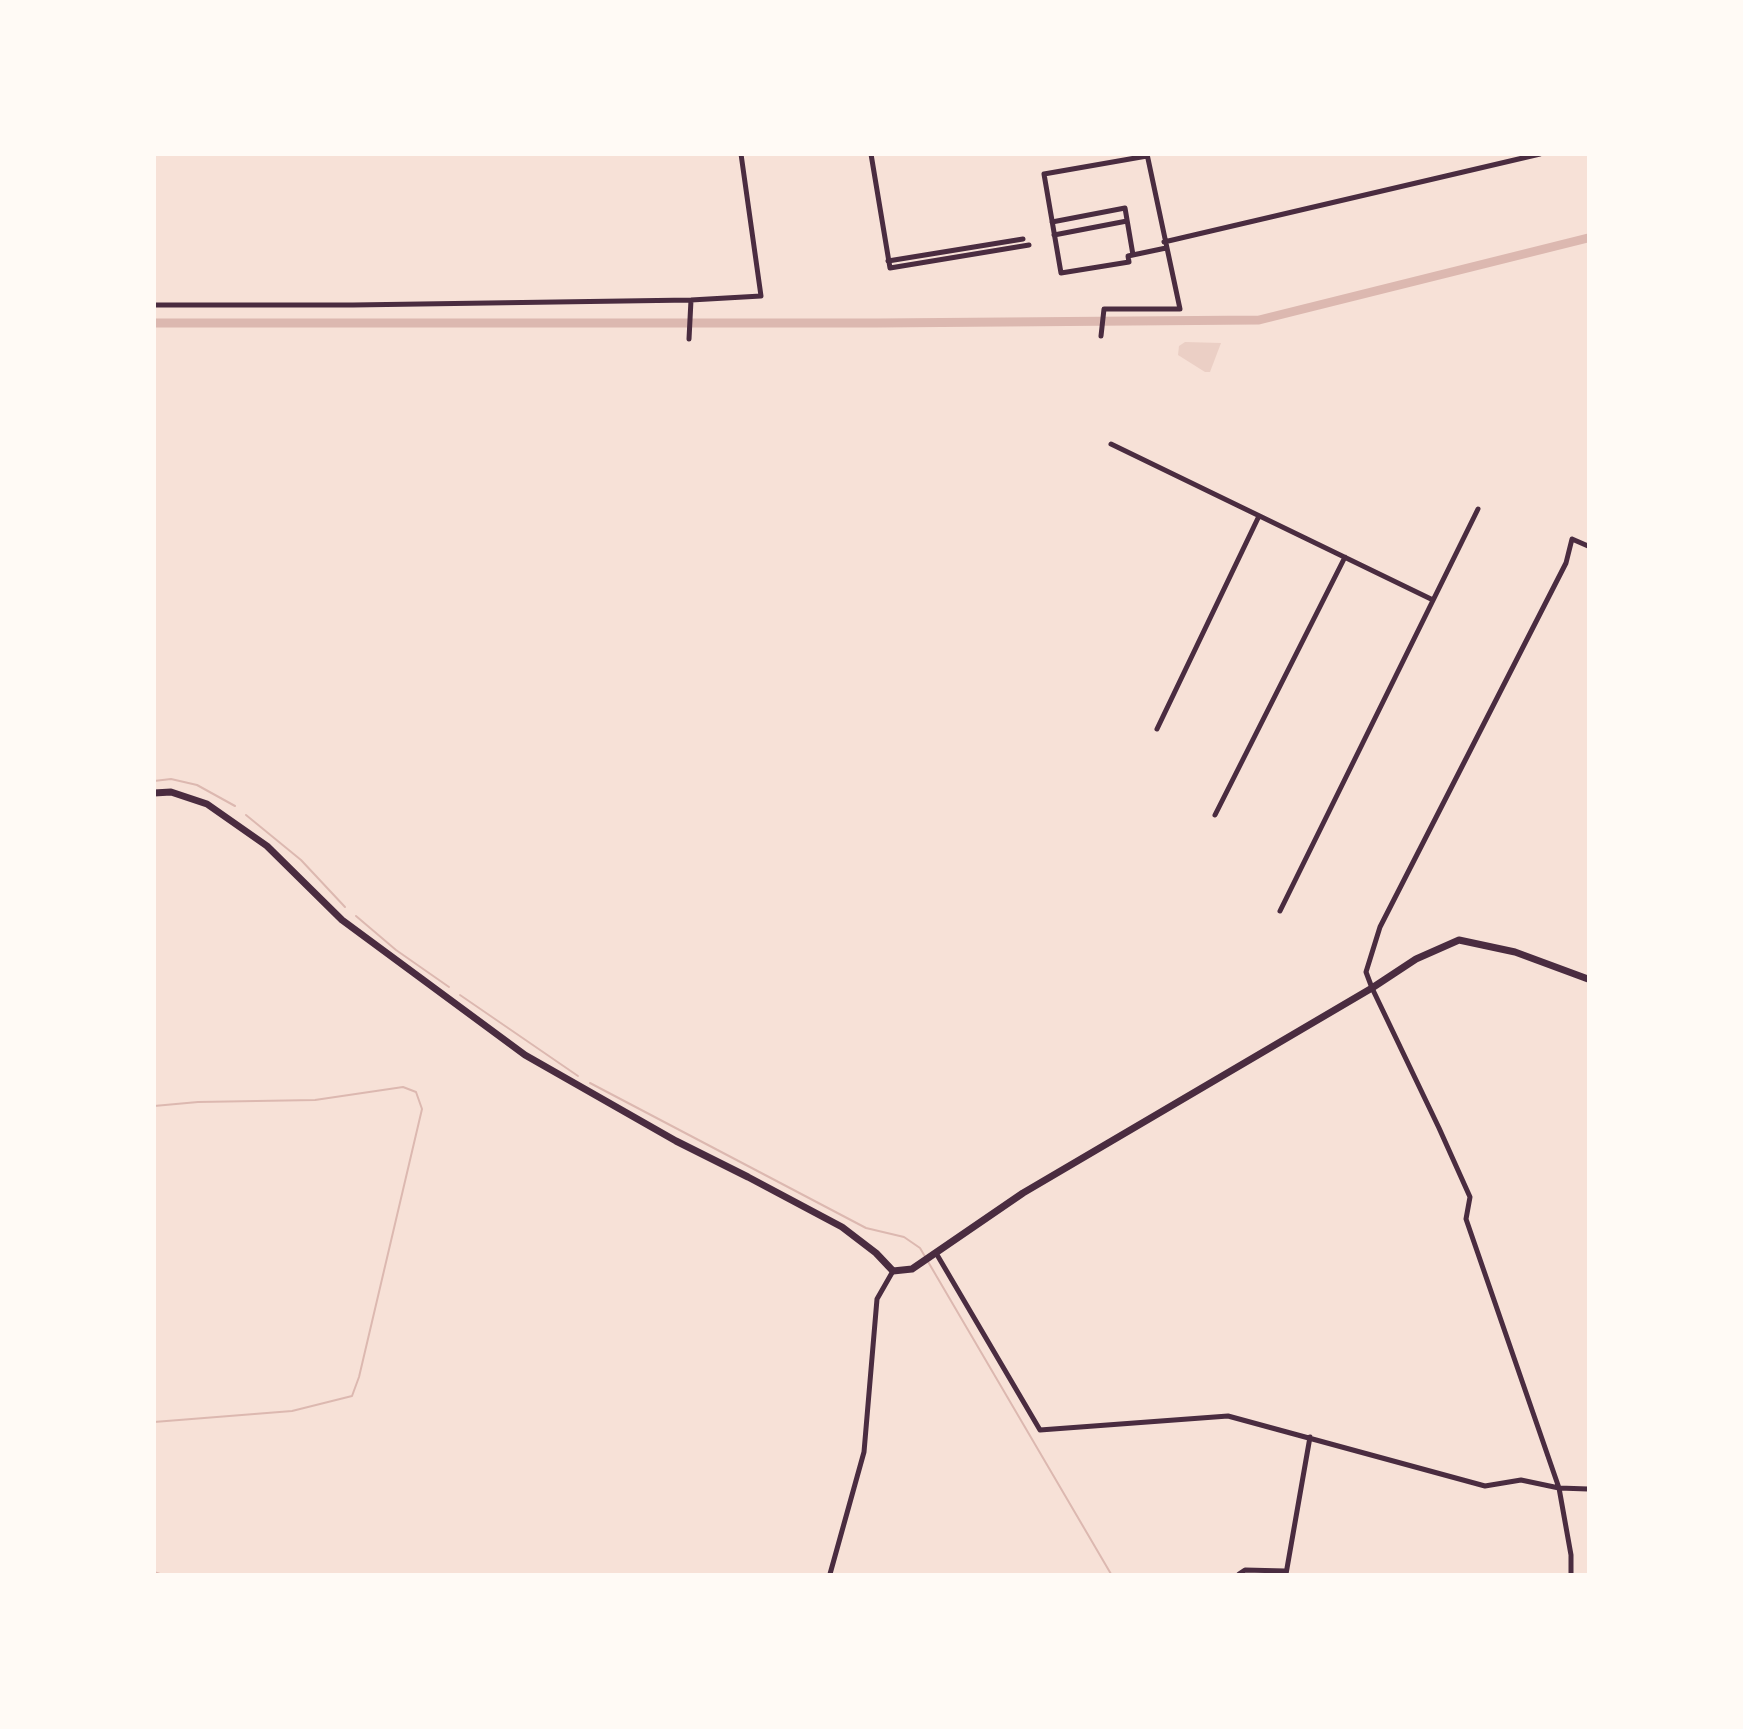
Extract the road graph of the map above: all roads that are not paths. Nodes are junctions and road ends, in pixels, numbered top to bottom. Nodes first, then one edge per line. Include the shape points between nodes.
1 (741, 154) edge
2 (871, 154) edge
3 (1540, 154) edge
4 (1147, 155) edge
5 (1127, 221) junction
6 (1052, 222) junction
7 (1054, 235) junction
8 (1023, 239) dead end
9 (1029, 245) dead end
10 (1165, 245) junction
11 (1133, 255) junction
12 (888, 261) junction
13 (691, 300) junction
14 (154, 305) edge
15 (1101, 336) dead end
16 (689, 339) dead end
17 (1111, 444) dead end
18 (1478, 509) dead end
19 (1259, 516) junction
20 (1588, 546) edge
21 (1345, 557) junction
22 (1433, 600) junction
23 (1157, 729) dead end
24 (154, 793) edge
25 (1215, 815) dead end
26 (1280, 911) dead end
27 (1588, 979) edge
28 (1372, 988) junction
29 (929, 1257) junction
30 (893, 1271) junction
31 (1310, 1437) junction
32 (1558, 1488) junction
33 (1588, 1489) edge
34 (1285, 1573) edge
35 (830, 1575) edge
36 (1239, 1575) edge
37 (1571, 1575) edge

1 - 13 street via 761,296
2 - 12 street
3 - 10 street
4 - 6 street via 1044,174
4 - 10 street
5 - 6 street via 1125,208
5 - 7 street
5 - 11 street
6 - 7 street
7 - 11 street via 1061,273 1129,262 1128,256
8 - 12 street
9 - 12 street via 890,268
10 - 11 street
10 - 15 street via 1180,309 1104,309
13 - 14 street
13 - 16 street
17 - 19 street
18 - 22 street
19 - 21 street
19 - 23 street
20 - 28 street via 1572,539 1566,563 1380,927 1366,972
21 - 22 street
21 - 25 street
22 - 26 street
24 - 30 street via 171,792 207,804 267,846 342,920 525,1055 676,1142 842,1227
27 - 28 street via 1515,952 1459,940 1416,959
28 - 29 street via 1023,1193
28 - 32 street via 1470,1197 1466,1219
29 - 30 street via 912,1269
29 - 31 street via 1040,1430 1228,1416
30 - 35 street via 877,1299 864,1452
31 - 32 street via 1485,1486 1521,1480
31 - 34 street
32 - 33 street
32 - 37 street
34 - 36 street via 1245,1570

